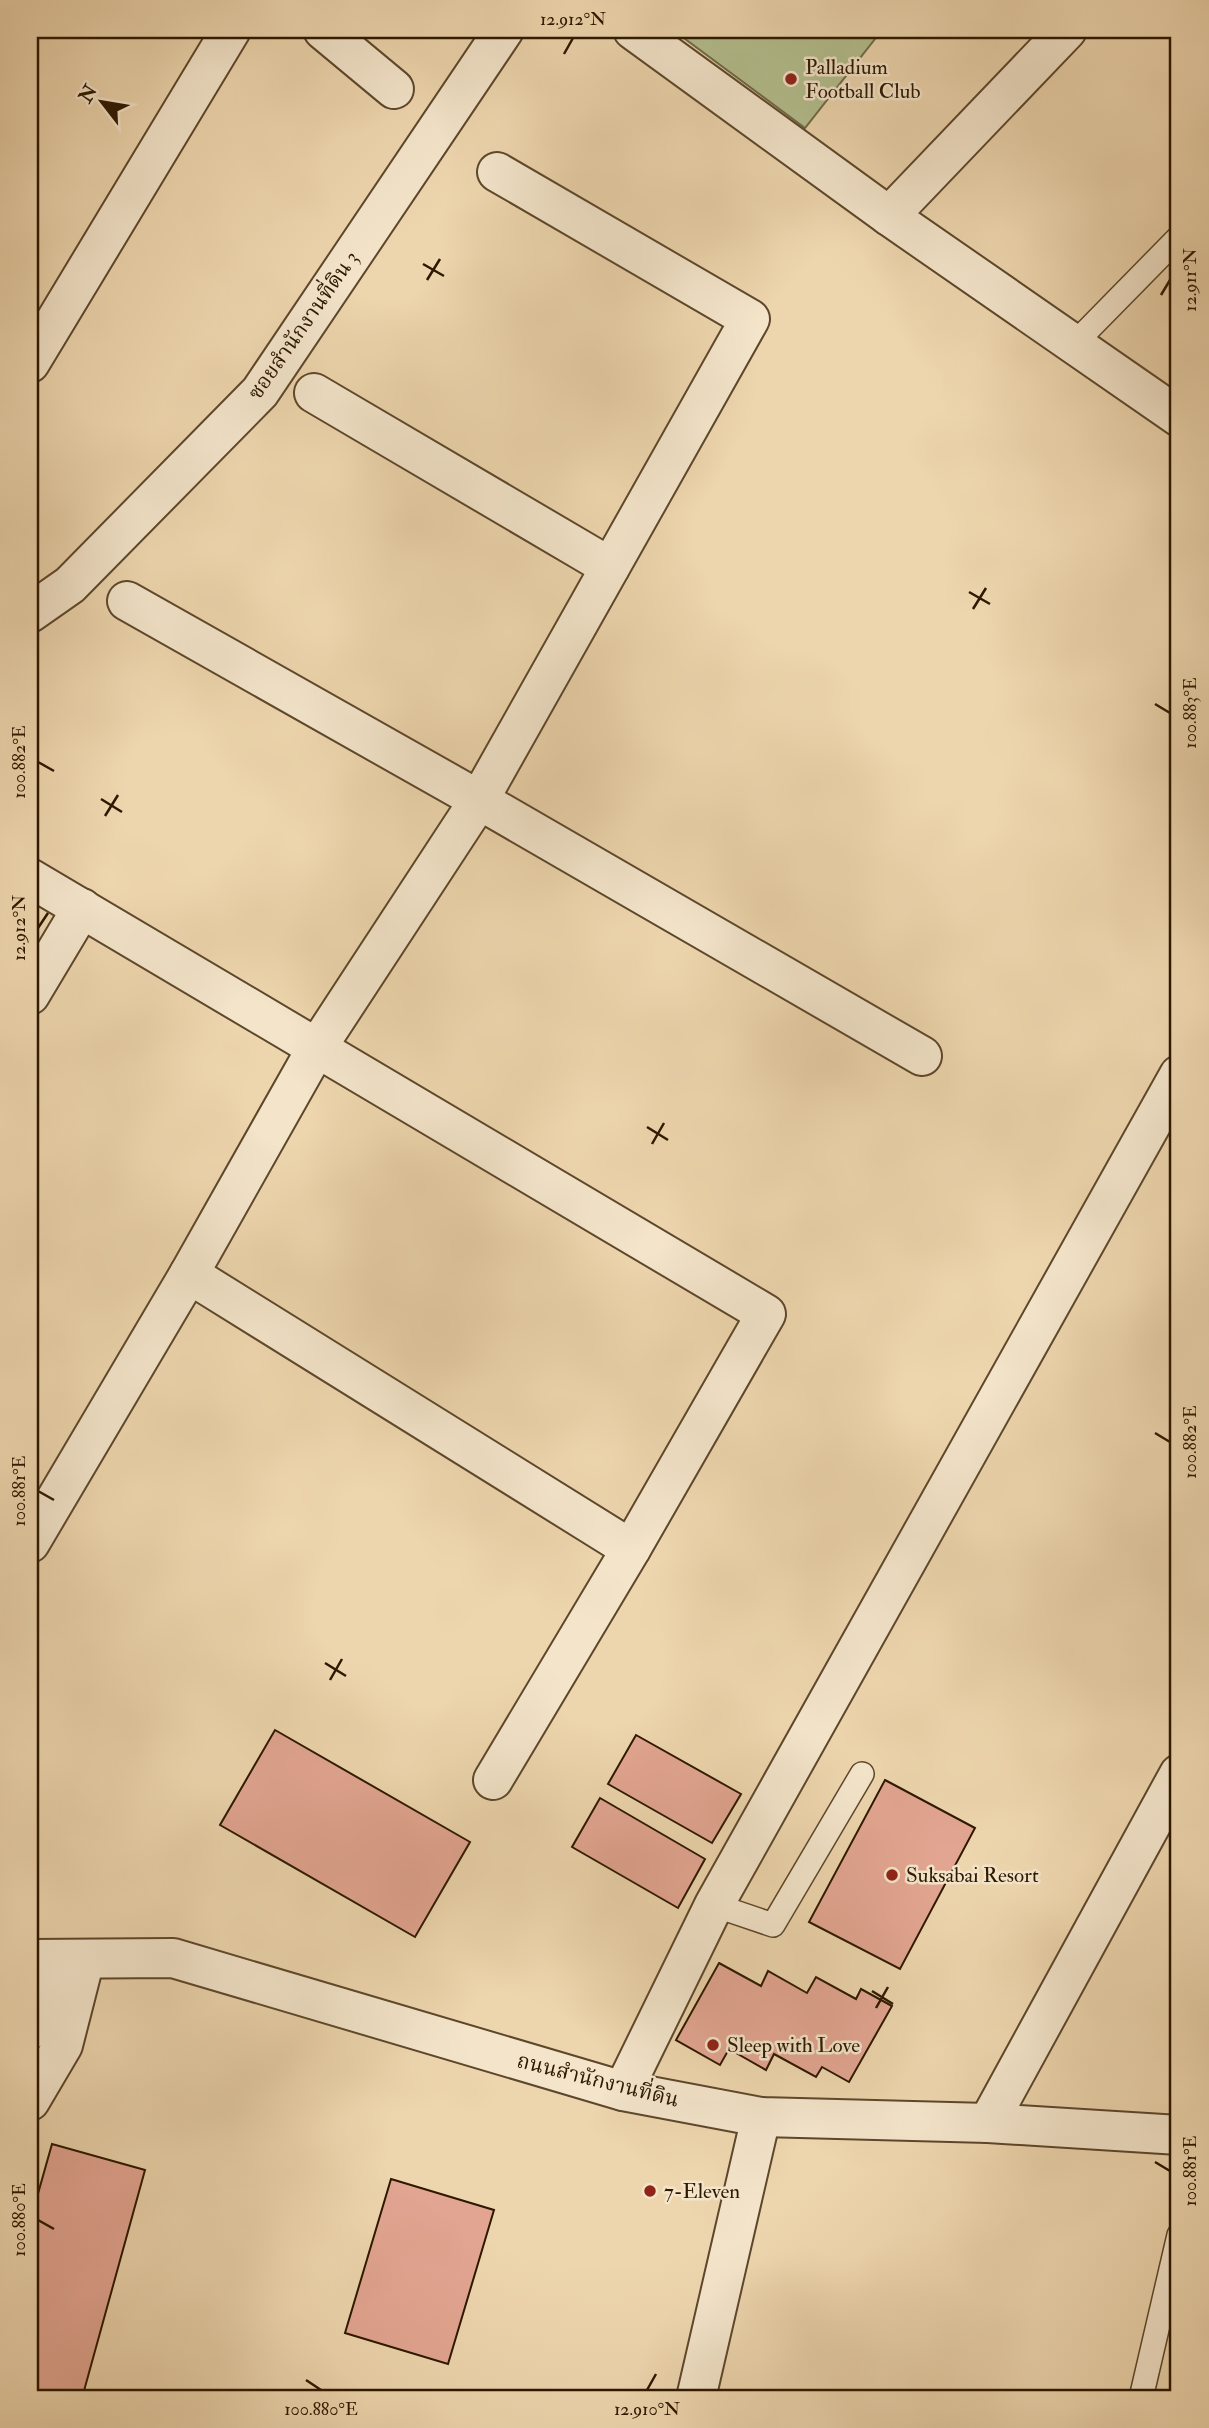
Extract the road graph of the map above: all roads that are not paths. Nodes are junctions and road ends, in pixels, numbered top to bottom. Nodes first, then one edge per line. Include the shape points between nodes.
1 (231, 30) edge
2 (323, 30) edge
3 (504, 30) edge
4 (633, 30) edge
5 (1068, 30) edge
6 (394, 89) dead end
7 (497, 172) dead end
8 (889, 216) junction
9 (1179, 237) edge
10 (1074, 344) junction
11 (30, 363) edge
12 (314, 393) dead end
13 (1179, 416) edge
14 (610, 567) junction
15 (127, 601) dead end
16 (30, 613) edge
17 (479, 800) junction
18 (30, 878) edge
19 (82, 908) junction
20 (30, 995) edge
21 (316, 1049) junction
22 (922, 1056) dead end
23 (1179, 1075) edge
24 (189, 1274) junction
25 (30, 1543) edge
26 (631, 1549) junction
27 (862, 1774) dead end
28 (1179, 1774) edge
29 (493, 1780) dead end
30 (714, 1906) junction
31 (38, 1959) edge
32 (85, 1959) junction
33 (30, 2030) edge
34 (30, 2087) edge
35 (623, 2091) junction
36 (761, 2117) junction
37 (988, 2123) junction
38 (1179, 2135) edge
39 (1179, 2235) edge
40 (695, 2398) edge
41 (1141, 2398) edge

1 - 11 street
2 - 6 street
3 - 16 street, ซอยสำนักงานที่ดิน 3 via 260,392 70,585
4 - 8 street
5 - 8 street
7 - 14 street via 750,319
8 - 10 street
9 - 10 lane
10 - 13 street
12 - 14 street
14 - 17 street
15 - 17 street
17 - 21 street
17 - 22 street
18 - 19 street
19 - 20 street
19 - 21 street
21 - 24 street
21 - 26 street via 766,1314
23 - 30 street
24 - 25 street
24 - 26 street
26 - 29 street
27 - 30 lane via 773,1925
28 - 37 street
30 - 35 street
31 - 32 street, ถนนสำนักงานที่ดิน
31 - 33 street
32 - 34 street via 63,2045
32 - 35 street, ถนนสำนักงานที่ดิน via 173,1958
35 - 36 street, ถนนสำนักงานที่ดิน
36 - 37 street, ถนนสำนักงานที่ดิน
36 - 40 street
37 - 38 street, ถนนสำนักงานที่ดิน
39 - 41 lane

